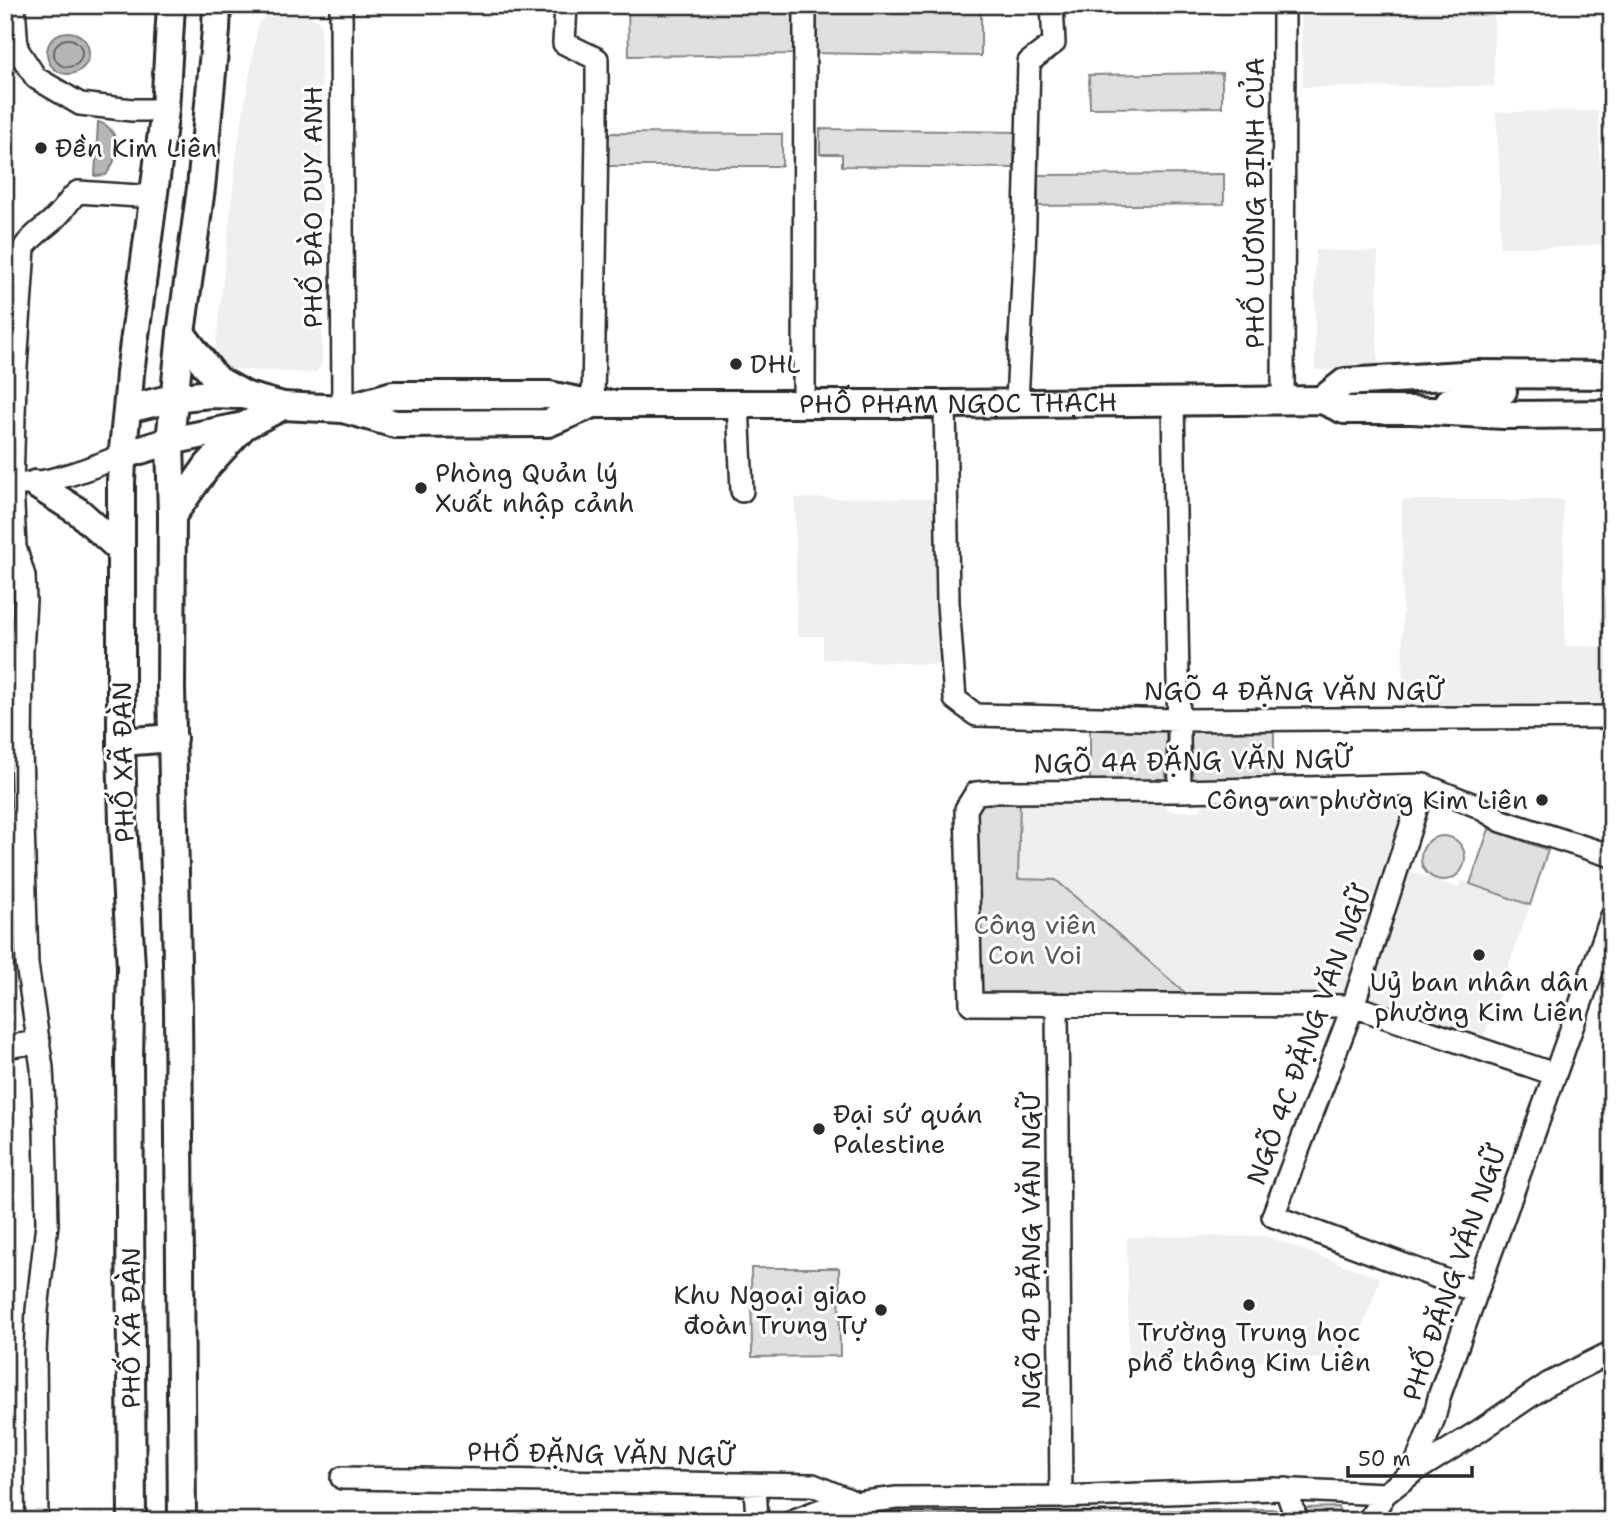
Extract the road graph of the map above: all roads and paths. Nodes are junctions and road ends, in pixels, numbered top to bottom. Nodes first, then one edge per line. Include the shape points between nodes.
1 (14, 5) edge
2 (172, 5) edge
3 (217, 5) edge
4 (341, 5) edge
5 (566, 5) edge
6 (805, 5) edge
7 (1052, 5) edge
8 (1284, 5) edge
9 (165, 110) junction
10 (154, 197) junction
11 (181, 333) junction
12 (1612, 375) edge
13 (1410, 379) junction
14 (1503, 391) junction
15 (1612, 393) edge
16 (243, 394) junction
17 (173, 398) junction
18 (1283, 400) junction
19 (1322, 400) junction
20 (1017, 402) junction
21 (1173, 402) junction
22 (804, 403) junction
23 (593, 404) junction
24 (738, 404) junction
25 (945, 404) junction
26 (283, 407) junction
27 (128, 409) junction
28 (343, 409) junction
29 (1412, 410) junction
30 (1612, 414) edge
31 (244, 426) junction
32 (170, 441) junction
33 (121, 456) junction
34 (18, 485) edge
35 (742, 491) dead end
36 (172, 516) junction
37 (121, 550) junction
38 (1612, 717) edge
39 (1179, 720) junction
40 (173, 738) junction
41 (121, 742) junction
42 (1424, 785) junction
43 (1180, 791) junction
44 (1612, 856) edge
45 (1612, 916) edge
46 (1057, 1005) junction
47 (1353, 1006) junction
48 (39, 1042) junction
49 (5, 1046) edge
50 (1555, 1074) junction
51 (1477, 1292) junction
52 (1612, 1352) edge
53 (1434, 1418) junction
54 (1466, 1438) junction
55 (1412, 1473) junction
56 (342, 1478) dead end
57 (755, 1485) junction
58 (1286, 1489) junction
59 (1385, 1494) junction
60 (1061, 1497) junction
61 (856, 1503) junction
62 (37, 1521) edge
63 (132, 1521) edge
64 (182, 1521) edge
65 (757, 1521) edge
66 (792, 1521) edge
67 (1297, 1521) edge
68 (1368, 1521) edge

1 - 9 street via 17,49 36,78 80,104
2 - 9 main road, PHỐ XÃ ĐÀN
3 - 11 main road, PHỐ XÃ ĐÀN via 201,188
4 - 28 street, PHỐ ĐÀO DUY ANH
5 - 23 street via 565,43 597,59
6 - 22 street
7 - 20 street via 1054,43 1029,62
8 - 18 street, PHỐ LƯƠNG ĐỊNH CỦA
9 - 10 main road, PHỐ XÃ ĐÀN
10 - 27 main road, PHỐ XÃ ĐÀN
10 - 34 street via 78,192 24,248 15,381
11 - 16 main road via 216,379
11 - 17 main road, PHỐ XÃ ĐÀN
12 - 13 main road via 1479,374
13 - 14 main road
13 - 19 main road via 1345,382
14 - 15 main road
14 - 29 main road
16 - 17 main road, PHỐ PHẠM NGỌC THẠCH
16 - 26 main road, PHỐ PHẠM NGỌC THẠCH
17 - 27 main road, PHỐ PHẠM NGỌC THẠCH
17 - 32 main road, PHỐ XÃ ĐÀN
18 - 19 main road, PHỐ PHẠM NGỌC THẠCH
18 - 21 main road, PHỐ PHẠM NGỌC THẠCH
19 - 29 main road, PHỐ PHẠM NGỌC THẠCH via 1344,410
20 - 21 main road, PHỐ PHẠM NGỌC THẠCH
20 - 25 main road, PHỐ PHẠM NGỌC THẠCH
21 - 39 street
22 - 24 main road, PHỐ PHẠM NGỌC THẠCH
22 - 25 main road, PHỐ PHẠM NGỌC THẠCH
23 - 24 main road, PHỐ PHẠM NGỌC THẠCH
23 - 28 main road, PHỐ PHẠM NGỌC THẠCH via 548,423 394,424
24 - 35 street
25 - 39 street, NGÕ 4 ĐẶNG VĂN NGỮ via 948,603 955,699 976,715
26 - 28 main road, PHỐ PHẠM NGỌC THẠCH
26 - 31 main road, PHỐ PHẠM NGỌC THẠCH
27 - 33 main road, PHỐ XÃ ĐÀN
29 - 30 main road, PHỐ PHẠM NGỌC THẠCH
31 - 32 main road, PHỐ PHẠM NGỌC THẠCH
31 - 36 main road via 208,465
32 - 33 main road, PHỐ PHẠM NGỌC THẠCH
32 - 36 main road, PHỐ XÃ ĐÀN
33 - 34 street
33 - 37 main road, PHỐ XÃ ĐÀN
34 - 37 main road via 79,512
34 - 48 street via 15,547 25,600 22,791 27,964
36 - 40 main road, PHỐ XÃ ĐÀN
37 - 41 main road, PHỐ XÃ ĐÀN
38 - 39 street, NGÕ 4 ĐẶNG VĂN NGỮ
39 - 43 street
40 - 41 main road
40 - 64 main road, PHỐ XÃ ĐÀN
41 - 63 main road, PHỐ XÃ ĐÀN via 131,967
42 - 43 street, NGÕ 4A ĐẶNG VĂN NGỮ
42 - 44 street, NGÕ 4A ĐẶNG VĂN NGỮ via 1502,821
42 - 47 street, NGÕ 4C ĐẶNG VĂN NGỮ
43 - 46 street, NGÕ 4A ĐẶNG VĂN NGỮ via 975,793 966,809 971,1004
45 - 50 street, PHỐ ĐẶNG VĂN NGỮ
46 - 47 street
46 - 60 street, NGÕ 4D ĐẶNG VĂN NGỮ
47 - 50 street
47 - 51 street, NGÕ 4C ĐẶNG VĂN NGỮ via 1273,1216
48 - 49 street
48 - 62 street via 47,1224 35,1353
50 - 51 street, PHỐ ĐẶNG VĂN NGỮ
51 - 53 street, PHỐ ĐẶNG VĂN NGỮ
52 - 54 street via 1548,1384
53 - 54 street via 1450,1434
53 - 55 street, PHỐ ĐẶNG VĂN NGỮ
54 - 55 street
55 - 59 street
56 - 57 street, PHỐ ĐẶNG VĂN NGỮ
57 - 61 street, PHỐ ĐẶNG VĂN NGỮ via 813,1486
57 - 65 street
58 - 59 street, PHỐ ĐẶNG VĂN NGỮ
58 - 60 street, PHỐ ĐẶNG VĂN NGỮ
58 - 67 street
59 - 68 street
60 - 61 street, PHỐ ĐẶNG VĂN NGỮ via 897,1498
61 - 66 street, PHỐ ĐẶNG VĂN NGỮ

